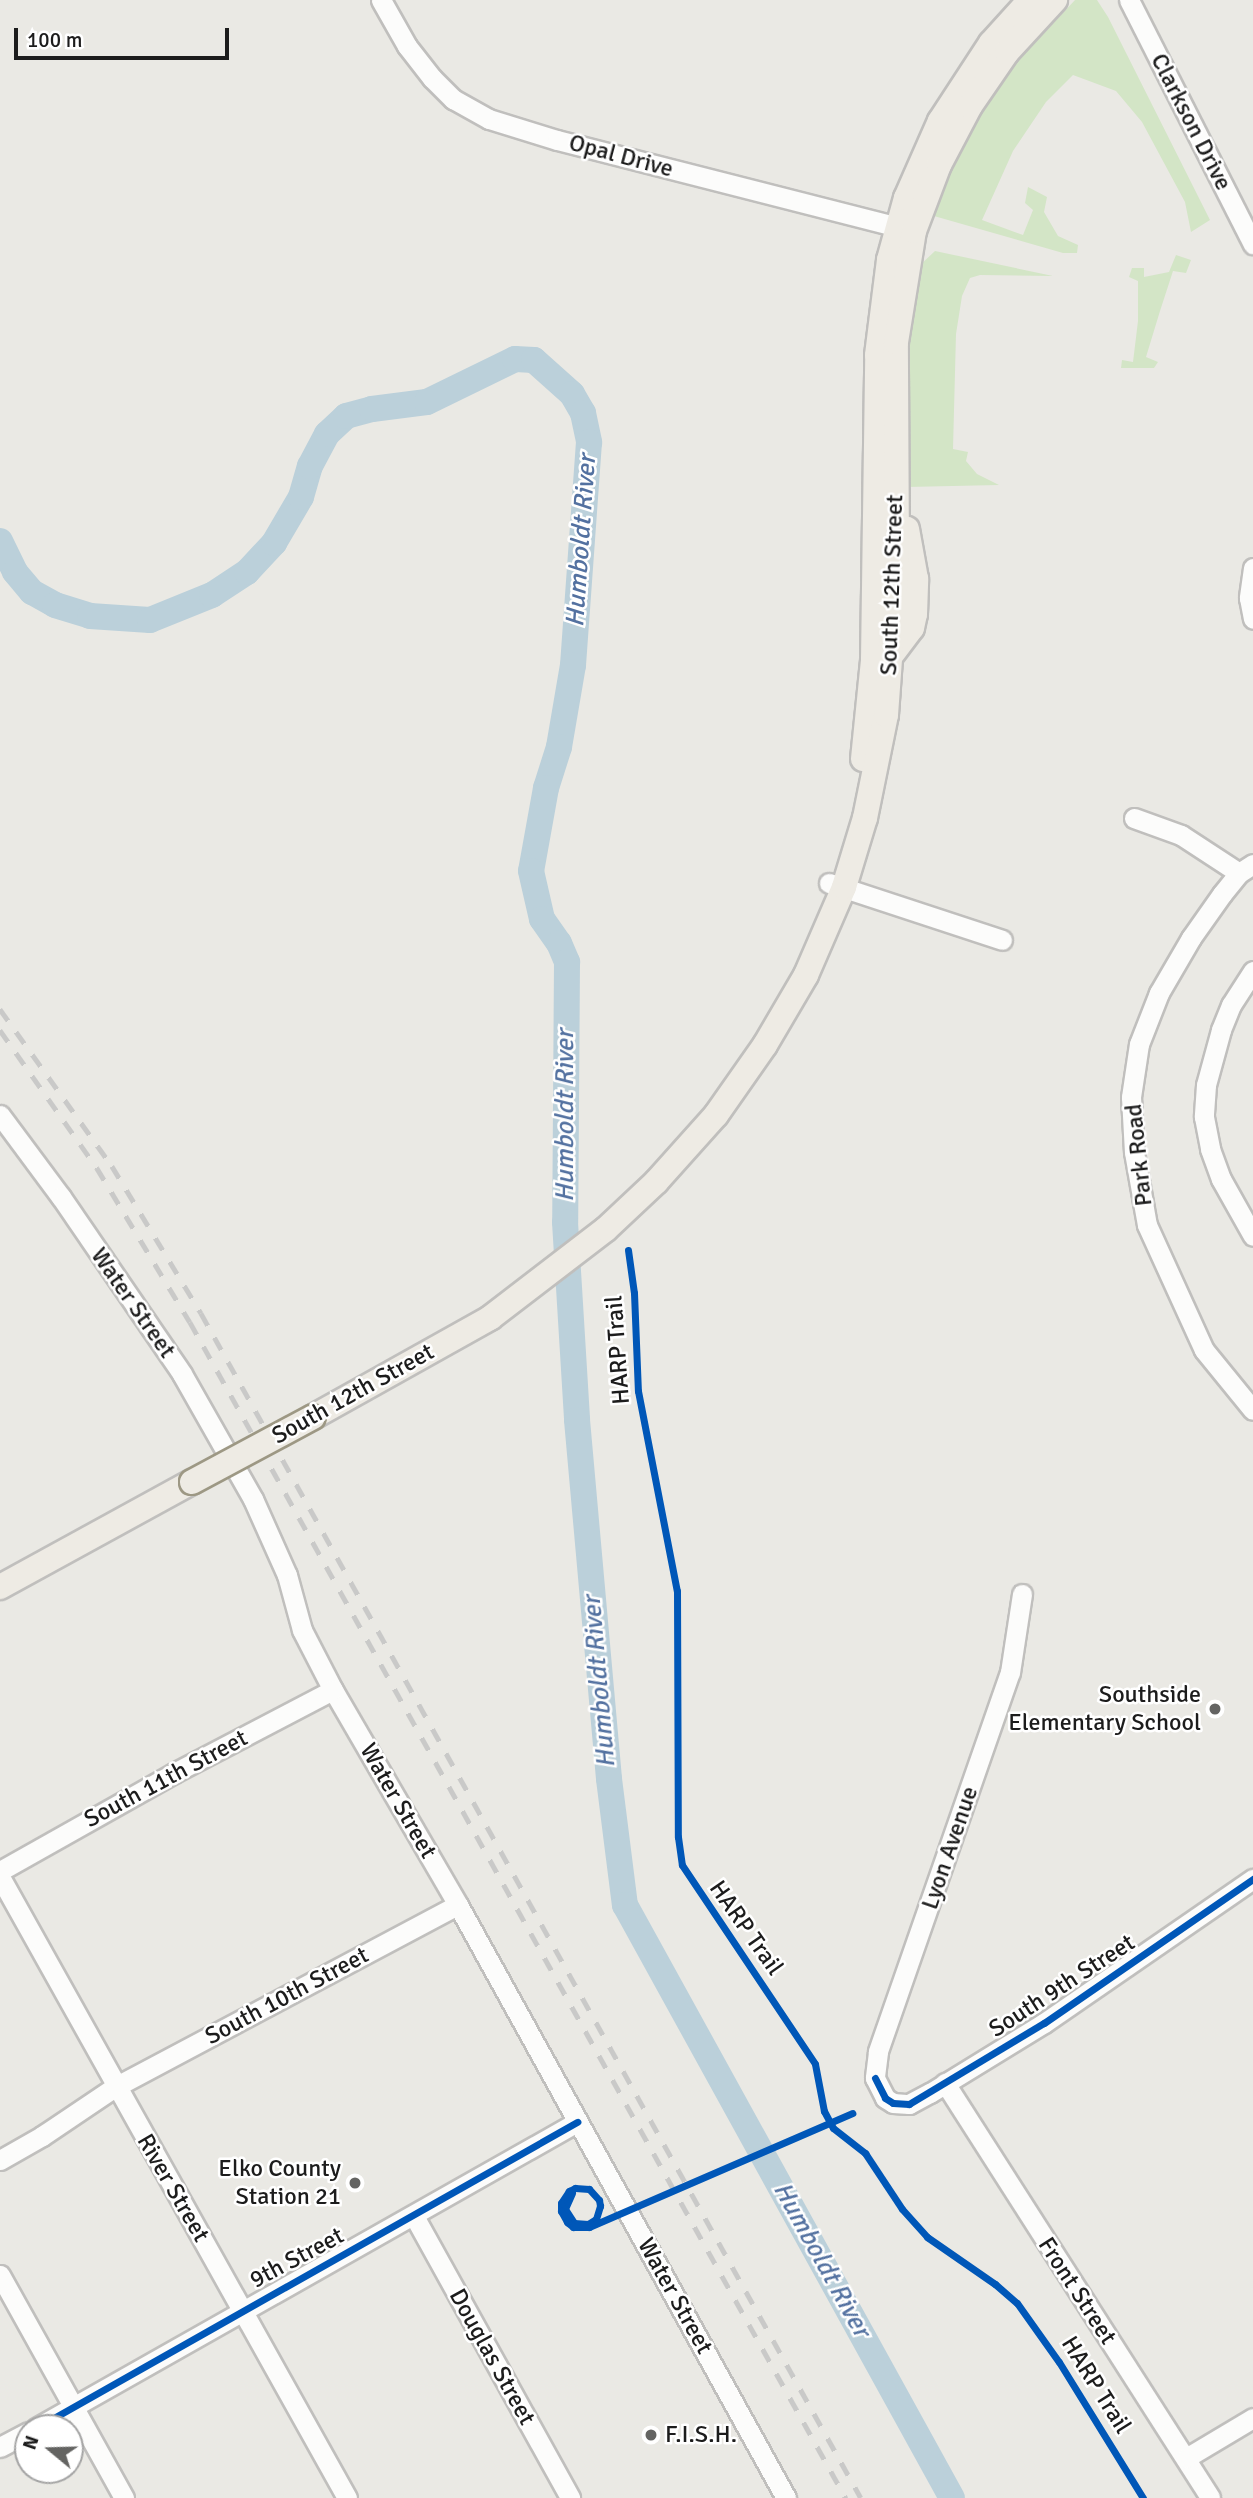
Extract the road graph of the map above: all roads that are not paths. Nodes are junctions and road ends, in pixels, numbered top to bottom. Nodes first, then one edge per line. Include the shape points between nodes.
1 (381, 0) edge
2 (1030, 0) edge
3 (1055, 0) edge
4 (1129, 0) edge
5 (905, 229) junction
6 (1253, 244) edge
7 (1253, 568) edge
8 (1253, 619) edge
9 (1134, 818) dead end
10 (1246, 869) edge
11 (836, 885) junction
12 (1002, 940) dead end
13 (1253, 971) edge
14 (0, 1115) edge
15 (1253, 1236) edge
16 (1253, 1410) edge
17 (0, 1587) edge
18 (1022, 1594) dead end
19 (333, 1690) junction
20 (0, 1871) edge
21 (0, 1877) edge
22 (1253, 1879) edge
23 (458, 1905) junction
24 (945, 2083) junction
25 (115, 2087) junction
26 (885, 2098) joint
27 (577, 2122) junction
28 (0, 2160) edge
29 (414, 2216) junction
30 (0, 2275) edge
31 (243, 2309) junction
32 (73, 2407) junction
33 (61, 2414) edge
34 (1253, 2418) edge
35 (1186, 2458) junction
36 (124, 2498) edge
37 (347, 2498) edge
38 (570, 2498) edge
39 (786, 2498) edge
40 (1210, 2498) edge

1 - 5 street, Opal Drive via 432,78 453,99 489,119
2 - 5 main road, South 12th Street via 991,43 940,121 924,153
3 - 5 main road, South 12th Street via 1007,52 970,106
4 - 6 street, Clarkson Drive
5 - 11 main road, South 12th Street via 883,296 877,355 874,633 865,745
5 - 11 main road, South 12th Street via 897,342 893,653 877,767
7 - 8 street via 1249,598
9 - 10 street via 1181,835
10 - 16 street, Park Road via 1191,938 1148,1018 1134,1070 1131,1125 1147,1225 1203,1350
11 - 12 street
11 - 17 main road, South 12th Street, bridge via 806,975 784,1015 716,1115 606,1229 490,1318
13 - 15 street via 1220,1030 1206,1084 1205,1117 1221,1179
14 - 19 street, Water Street via 182,1374 253,1499 282,1564 302,1630
18 - 26 street, Lyon Avenue via 1010,1672 878,2052 875,2078
19 - 20 street, South 11th Street
19 - 23 street, Water Street
21 - 25 street, River Street
22 - 24 street, South 9th Street via 1044,2023
23 - 25 street, South 10th Street
23 - 27 street, Water Street
24 - 26 street, South 9th Street via 909,2104 893,2104
24 - 35 street, Front Street
25 - 28 street, South 10th Street
25 - 31 street, River Street
27 - 29 street, 9th Street
27 - 39 street, Water Street
29 - 31 street, 9th Street
29 - 38 street, Douglas Street
30 - 32 street
31 - 32 street, 9th Street
31 - 37 street, River Street
32 - 33 street, 9th Street
32 - 36 street
34 - 35 street
35 - 40 street, Front Street

